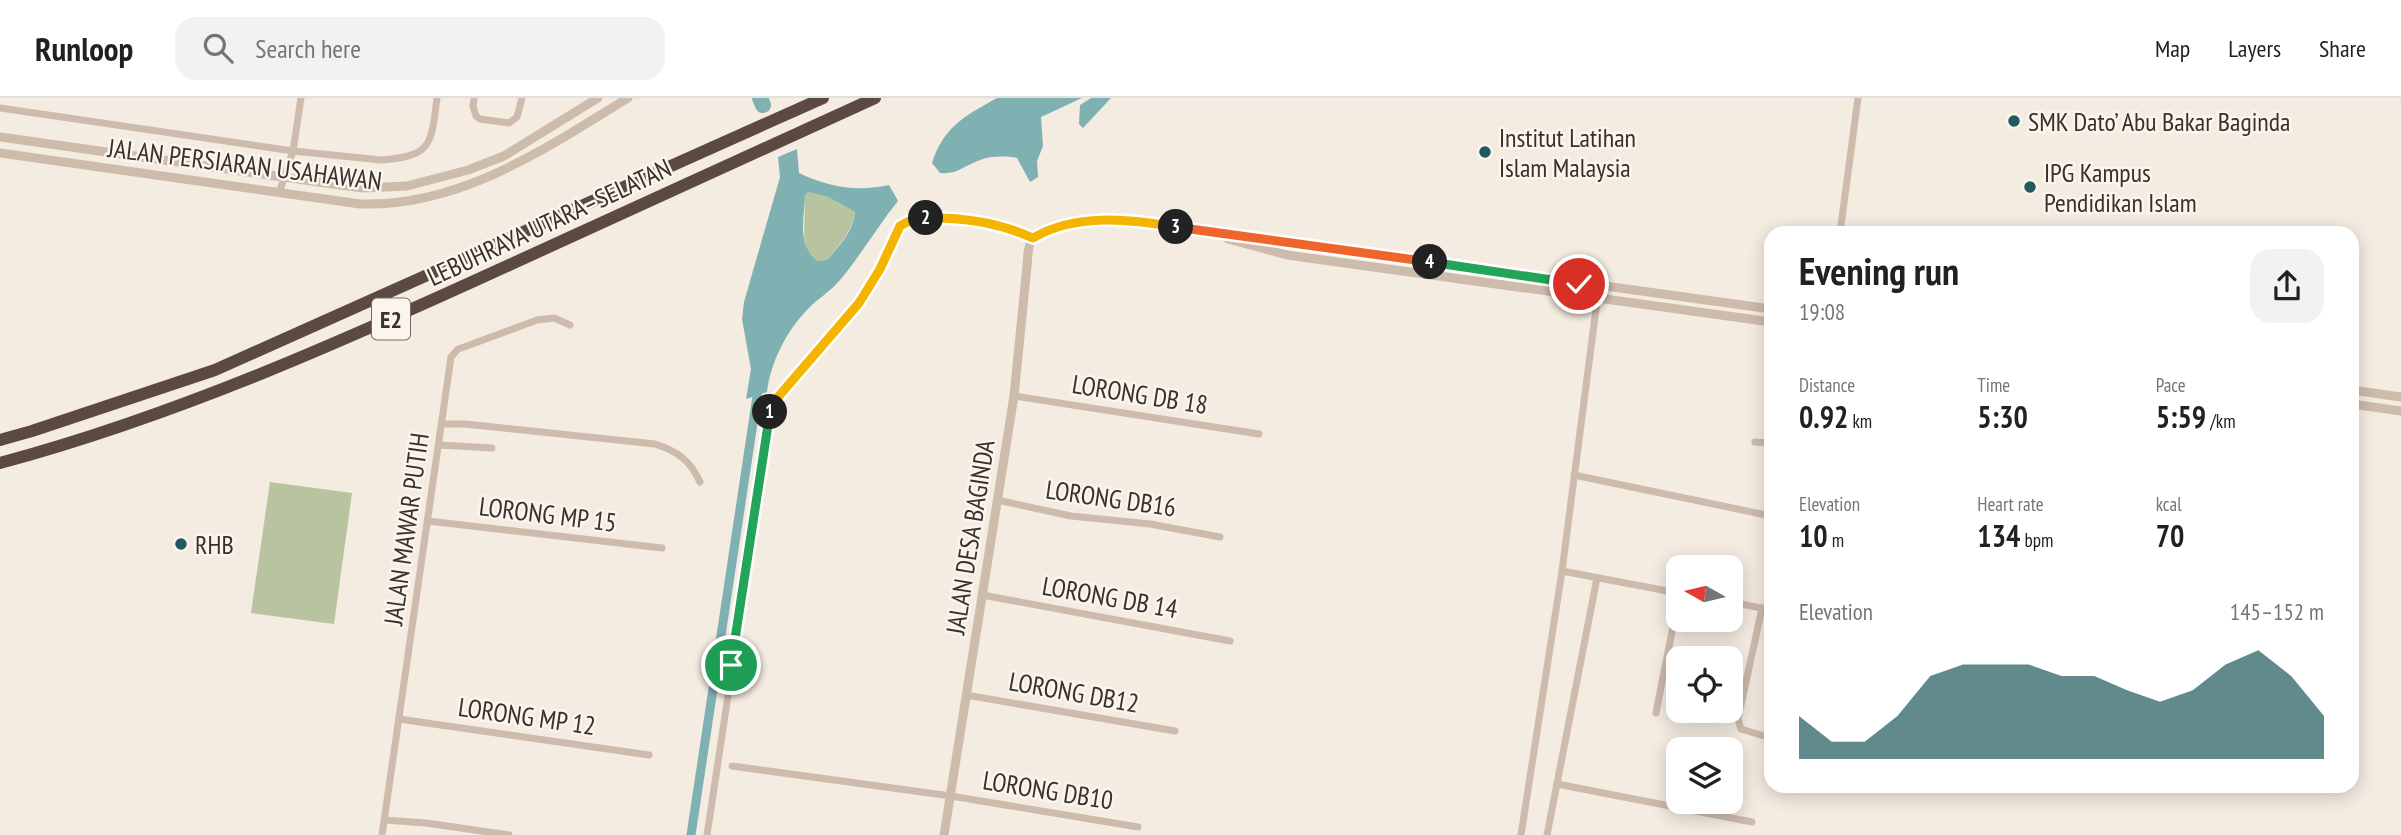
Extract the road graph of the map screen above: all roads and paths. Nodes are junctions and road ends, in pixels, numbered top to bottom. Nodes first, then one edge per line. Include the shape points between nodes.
1 (300, 98) edge
2 (437, 98) edge
3 (474, 98) edge
4 (522, 98) edge
5 (598, 98) edge
6 (628, 98) edge
7 (822, 98) edge
8 (875, 98) edge
9 (1858, 98) edge
10 (0, 108) edge
11 (0, 137) edge
12 (293, 151) junction
13 (0, 153) edge
14 (286, 176) junction
15 (279, 193) junction
16 (1841, 226) edge
17 (1193, 230) junction
18 (1031, 242) junction
19 (1599, 286) junction
20 (1598, 297) junction
21 (1764, 308) edge
22 (1764, 321) edge
23 (570, 325) dead end
24 (2359, 391) edge
25 (1014, 396) junction
26 (2401, 397) edge
27 (2359, 405) edge
28 (2401, 411) edge
29 (442, 424) junction
30 (1259, 434) dead end
31 (0, 440) edge
32 (1755, 442) dead end
33 (1764, 443) edge
34 (439, 445) junction
35 (492, 448) dead end
36 (0, 463) edge
37 (1574, 475) junction
38 (700, 482) dead end
39 (997, 500) junction
40 (1764, 515) edge
41 (428, 521) junction
42 (1220, 537) dead end
43 (662, 548) dead end
44 (1562, 571) junction
45 (1597, 578) junction
46 (1666, 591) edge
47 (982, 595) junction
48 (1743, 605) edge
49 (1762, 608) joint
50 (1672, 632) edge
51 (1230, 641) dead end
52 (967, 695) junction
53 (1656, 713) dead end
54 (399, 719) junction
55 (1175, 731) dead end
56 (1764, 736) edge
57 (649, 755) dead end
58 (732, 766) dead end
59 (1557, 784) junction
60 (951, 796) junction
61 (384, 820) junction
62 (1752, 822) dead end
63 (1138, 827) dead end
64 (382, 835) edge
65 (509, 835) edge
66 (707, 835) edge
67 (944, 835) edge
68 (1521, 835) edge
69 (1547, 835) edge

1 - 12 street
2 - 12 street via 431,139 421,152 381,160
3 - 4 street via 474,112 480,119 509,123 520,110
5 - 14 street, JALAN PERSIARAN USAHAWAN via 504,156 428,183 364,188
6 - 15 street, JALAN PERSIARAN USAHAWAN via 508,169 428,198 380,205
7 - 31 highway, LEBUHRAYA UTARA–SELATAN / E2 via 215,370
8 - 36 highway, LEBUHRAYA UTARA–SELATAN / E2 via 400,316 247,379
9 - 16 street
10 - 12 street
11 - 14 street, JALAN PERSIARAN USAHAWAN
12 - 14 street
13 - 15 street, JALAN PERSIARAN USAHAWAN
14 - 15 street
17 - 18 street via 1090,220 1061,226
17 - 19 street
17 - 20 street via 1287,255
18 - 25 street, JALAN DESA BAGINDA
18 - 66 street via 1009,227 986,222 933,218 906,222 895,233 859,303 772,404
19 - 20 street
19 - 21 street
20 - 22 street
20 - 37 street
23 - 29 street, JALAN MAWAR PUTIH via 554,318 537,320 458,349 450,362
24 - 26 street
25 - 30 street, LORONG DB 18
25 - 39 street, JALAN DESA BAGINDA
27 - 28 street
29 - 34 street, JALAN MAWAR PUTIH
29 - 38 street via 655,444 688,461
32 - 33 street
34 - 35 street
34 - 41 street, JALAN MAWAR PUTIH
37 - 40 street
37 - 44 street
39 - 42 street, LORONG DB16 via 1071,516
39 - 47 street, JALAN DESA BAGINDA
41 - 43 street, LORONG MP 15
41 - 54 street, JALAN MAWAR PUTIH
44 - 45 street
44 - 68 street
45 - 46 street
45 - 59 street
47 - 51 street, LORONG DB 14
47 - 52 street, JALAN DESA BAGINDA
48 - 49 street
49 - 56 street via 1738,719 1741,729
50 - 53 street
52 - 55 street, LORONG DB12
52 - 60 street, JALAN DESA BAGINDA
54 - 57 street, LORONG MP 12
54 - 61 street, JALAN MAWAR PUTIH
58 - 60 street, LORONG DB10
59 - 62 street
59 - 69 street
60 - 63 street, LORONG DB10
60 - 67 street, JALAN DESA BAGINDA
61 - 64 street, JALAN MAWAR PUTIH
61 - 65 street

